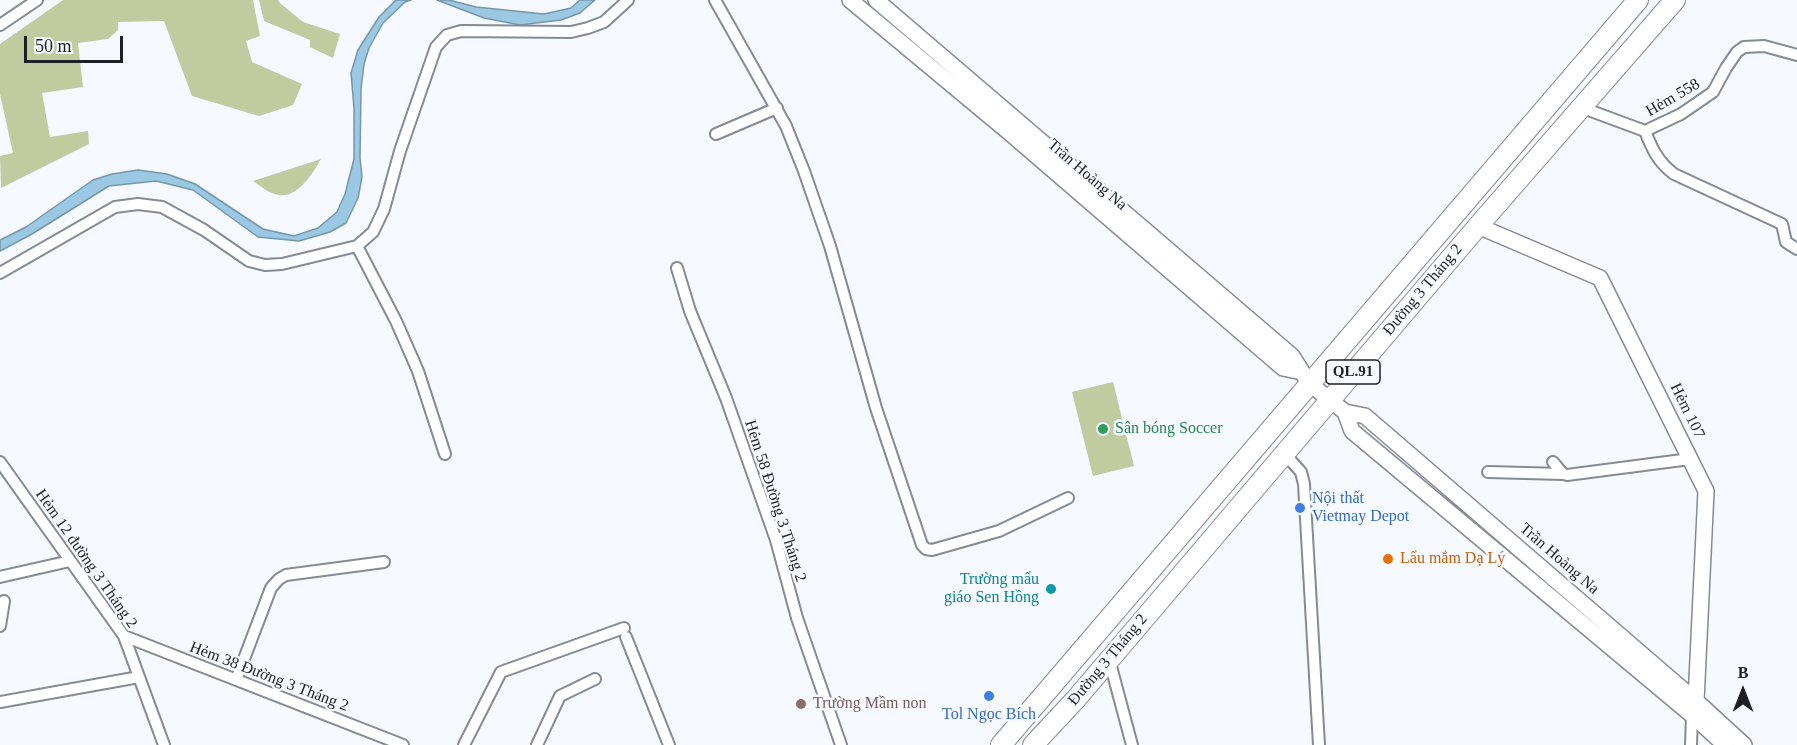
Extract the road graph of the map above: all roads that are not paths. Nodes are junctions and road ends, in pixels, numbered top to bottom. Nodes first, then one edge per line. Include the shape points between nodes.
1 (37, 0) edge
2 (628, 0) edge
3 (715, 0) edge
4 (850, 0) edge
5 (876, 0) edge
6 (1638, 0) edge
7 (1676, 0) edge
8 (0, 25) edge
9 (1797, 55) edge
10 (777, 108) junction
11 (1583, 108) junction
12 (1645, 131) junction
13 (716, 134) dead end
14 (1478, 226) junction
15 (357, 246) junction
16 (1797, 249) edge
17 (677, 268) dead end
18 (0, 273) edge
19 (1305, 378) junction
20 (1337, 406) junction
21 (1284, 453) junction
22 (445, 454) dead end
23 (1690, 459) junction
24 (0, 462) edge
25 (1553, 462) dead end
26 (1488, 472) dead end
27 (1563, 474) junction
28 (1068, 498) dead end
29 (70, 561) junction
30 (384, 562) dead end
31 (0, 577) edge
32 (4, 601) dead end
33 (0, 626) edge
34 (124, 636) junction
35 (1108, 659) junction
36 (139, 677) junction
37 (595, 679) dead end
38 (236, 680) junction
39 (0, 702) edge
40 (1694, 708) junction
41 (164, 745) edge
42 (403, 745) edge
43 (464, 745) edge
44 (537, 745) edge
45 (669, 745) edge
46 (840, 745) edge
47 (1001, 745) edge
48 (1033, 745) edge
49 (1132, 745) edge
50 (1319, 745) edge
51 (1691, 745) edge
52 (1725, 745) edge
53 (1744, 745) edge

1 - 8 street
2 - 15 street via 604,22 571,32 484,30 447,35 436,47 384,209 373,232
3 - 10 street
4 - 19 main road, Trần Hoàng Na via 1282,368
5 - 19 main road, Trần Hoàng Na via 1292,356
6 - 19 highway, Đường 3 Tháng 2 / QL.91
7 - 11 highway, Đường 3 Tháng 2 / QL.91
9 - 12 street, Hẻm 558 via 1764,46 1744,46 1713,92 1681,114
10 - 13 street
10 - 28 street via 830,246 876,408 922,545 932,550 999,531
11 - 12 street
11 - 14 highway, Đường 3 Tháng 2 / QL.91
12 - 16 street via 1664,167 1782,224 1786,242
14 - 20 highway, Đường 3 Tháng 2 / QL.91
14 - 23 main road, Hẻm 107 via 1600,278
15 - 18 street via 265,265 249,261 162,207 138,204 115,207
15 - 22 street via 418,371
17 - 46 street, Hẻm 58 Đường 3 Tháng 2 via 776,540 797,618
19 - 20 main road, Trần Hoàng Na
19 - 47 highway, Đường 3 Tháng 2 / QL.91
20 - 21 highway, Đường 3 Tháng 2 / QL.91
20 - 40 main road, Trần Hoàng Na via 1365,416
21 - 35 highway, Đường 3 Tháng 2 / QL.91
21 - 50 street via 1301,472 1304,484
23 - 27 street
23 - 40 main road, Hẻm 107 via 1706,491
24 - 29 street, Hẻm 12 đường 3 Tháng 2
25 - 27 street
26 - 27 street
29 - 31 street
29 - 34 street, Hẻm 12 đường 3 Tháng 2
30 - 38 street via 279,579 271,588
32 - 33 street
34 - 36 street, Hẻm 12 đường 3 Tháng 2
34 - 38 street, Hẻm 38 Đường 3 Tháng 2
35 - 48 highway, Đường 3 Tháng 2 / QL.91
35 - 49 street
36 - 39 street
36 - 41 street, Hẻm 12 đường 3 Tháng 2
37 - 44 street via 560,696
38 - 42 street, Hẻm 38 Đường 3 Tháng 2
40 - 51 street, Hẻm 107
40 - 52 main road, Trần Hoàng Na
40 - 53 main road, Trần Hoàng Na
43 - 45 street via 501,672 625,632

